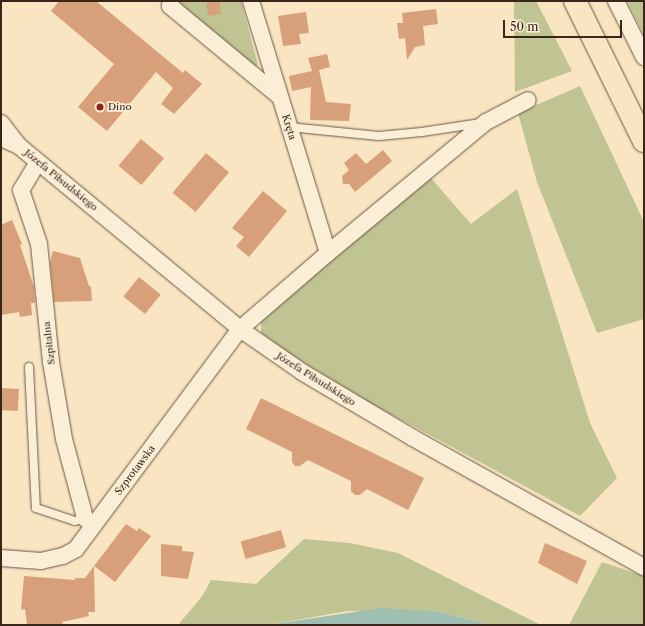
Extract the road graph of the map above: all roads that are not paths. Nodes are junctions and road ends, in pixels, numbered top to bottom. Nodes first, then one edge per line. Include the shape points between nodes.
1 (171, 1) edge
2 (251, 1) edge
3 (575, 1) edge
4 (616, 1) edge
5 (644, 57) edge
6 (280, 97) junction
7 (528, 100) dead end
8 (486, 122) junction
9 (1, 123) edge
10 (289, 127) junction
11 (1, 138) edge
12 (644, 141) edge
13 (19, 146) junction
14 (38, 162) junction
15 (328, 253) junction
16 (240, 329) junction
17 (29, 367) dead end
18 (89, 522) junction
19 (1, 558) edge
20 (644, 567) edge

1 - 6 street via 170,6
2 - 6 street, Kręta
3 - 12 main road
4 - 5 street
6 - 10 street, Kręta
7 - 8 street
8 - 10 lane via 379,136
8 - 15 street
9 - 13 street
10 - 15 street, Kręta
11 - 13 street
13 - 14 street, Józefa Piłsudskiego
14 - 16 street, Józefa Piłsudskiego
14 - 18 street, Szpitalna via 21,190 39,244 51,362 64,439
15 - 16 street
16 - 18 street, Szprotawska
16 - 20 street, Józefa Piłsudskiego via 302,372 413,438
17 - 18 lane via 36,508 75,522
18 - 19 street, Szprotawska via 76,548 63,556 41,561

